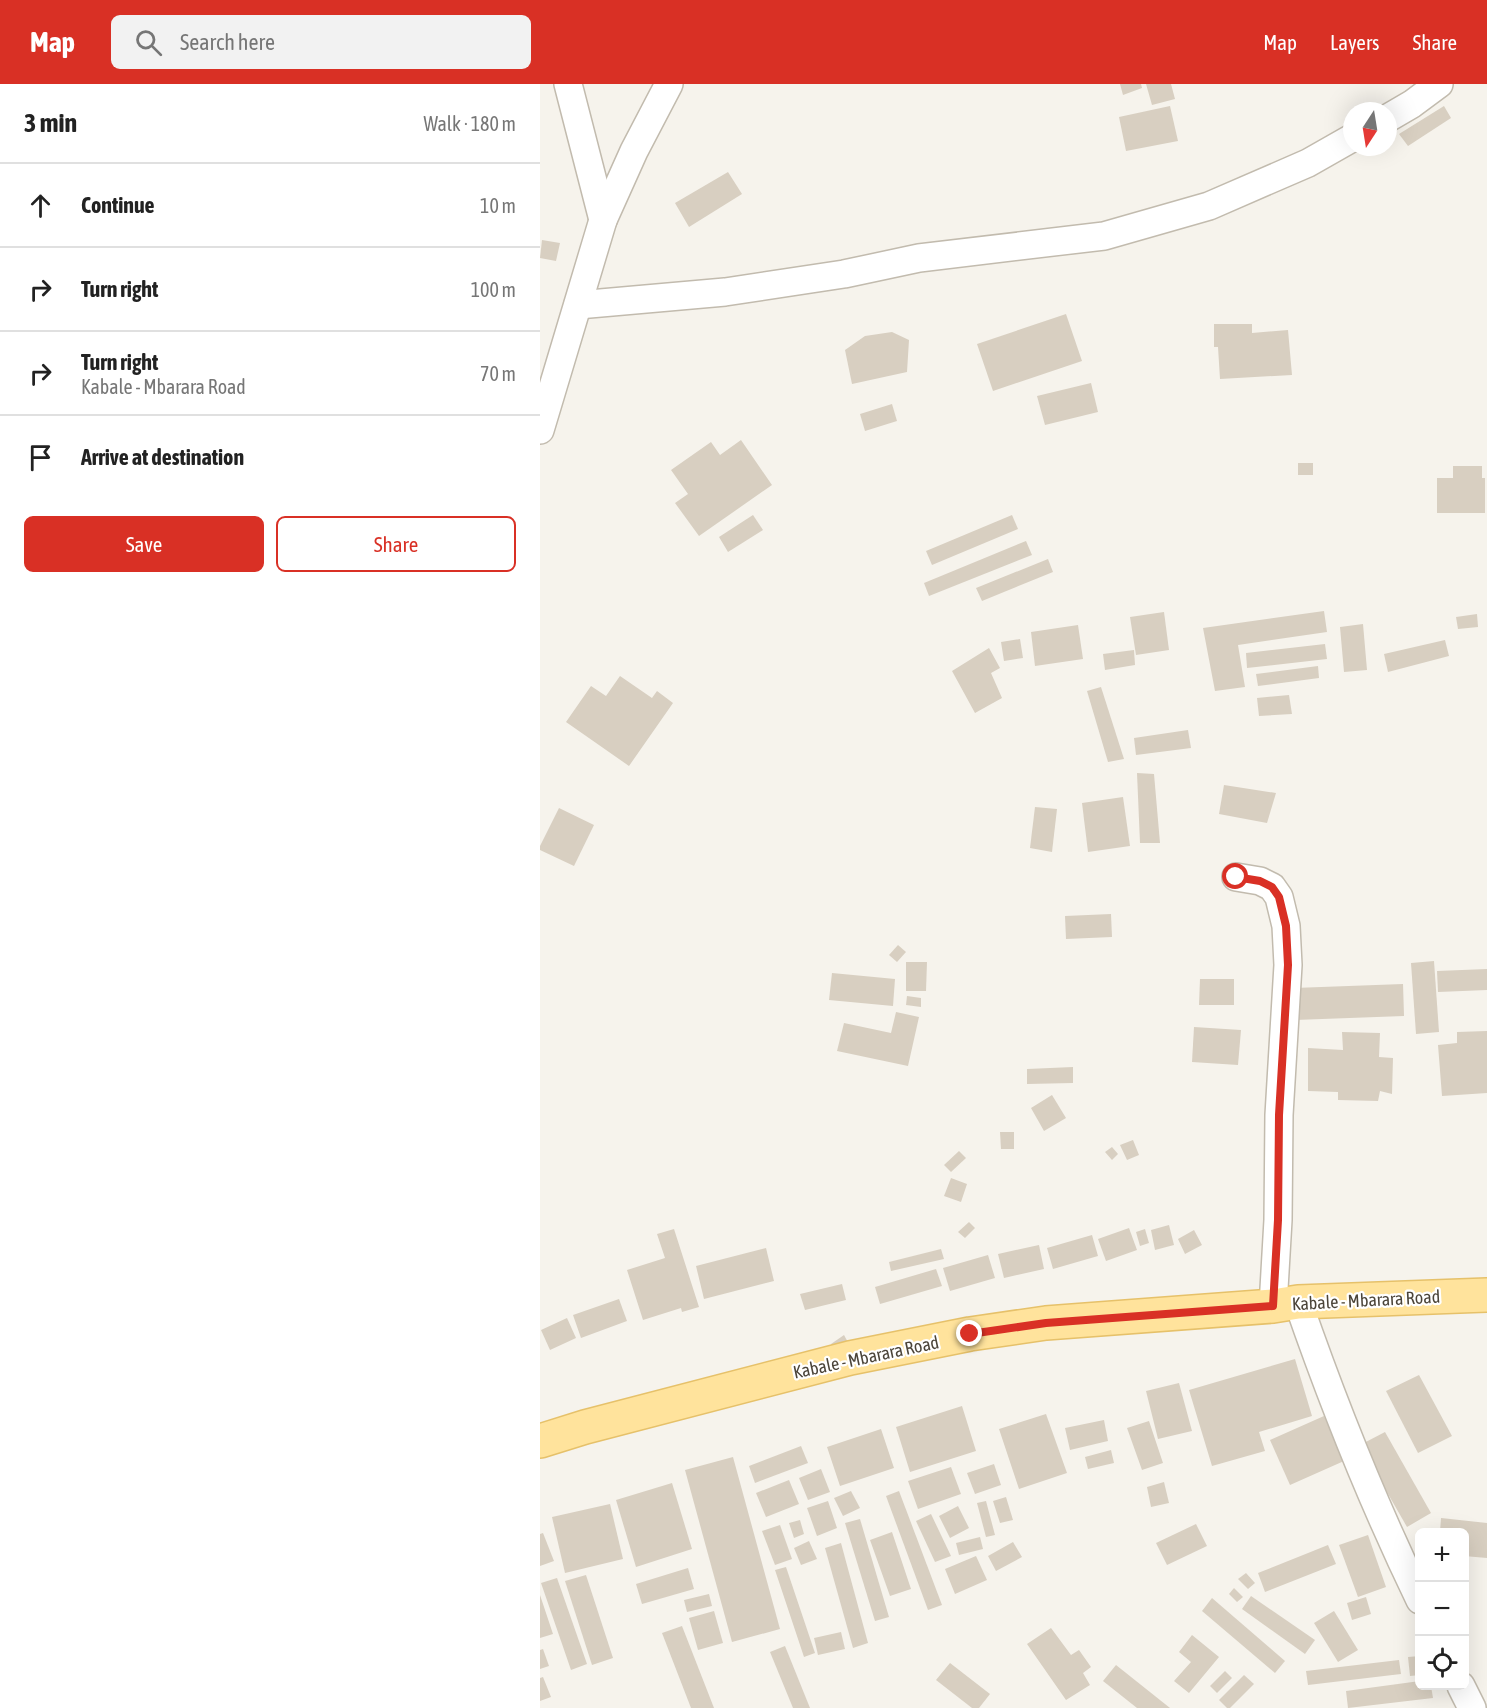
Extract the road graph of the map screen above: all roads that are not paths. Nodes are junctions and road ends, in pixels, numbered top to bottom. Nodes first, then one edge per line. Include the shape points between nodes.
1 (568, 84) edge
2 (669, 84) edge
3 (1439, 84) edge
4 (1397, 113) edge
5 (1343, 143) edge
6 (603, 220) junction
7 (578, 305) junction
8 (540, 430) edge
9 (1236, 877) dead end
10 (1487, 1294) edge
11 (1285, 1304) junction
12 (540, 1441) edge
13 (1415, 1591) edge
14 (1463, 1690) edge
15 (1472, 1708) edge

1 - 6 street
2 - 6 street
3 - 4 street
5 - 7 street via 1308,163 1209,206 1104,236 919,258 725,292
6 - 7 street
7 - 8 street
9 - 11 street via 1272,887 1279,897 1286,926 1288,965 1279,1115 1278,1220
10 - 11 main road, Kabale - Mbarara Road
11 - 12 main road, Kabale - Mbarara Road via 1046,1323 970,1334 850,1358
11 - 13 street via 1328,1387 1376,1508
14 - 15 street

